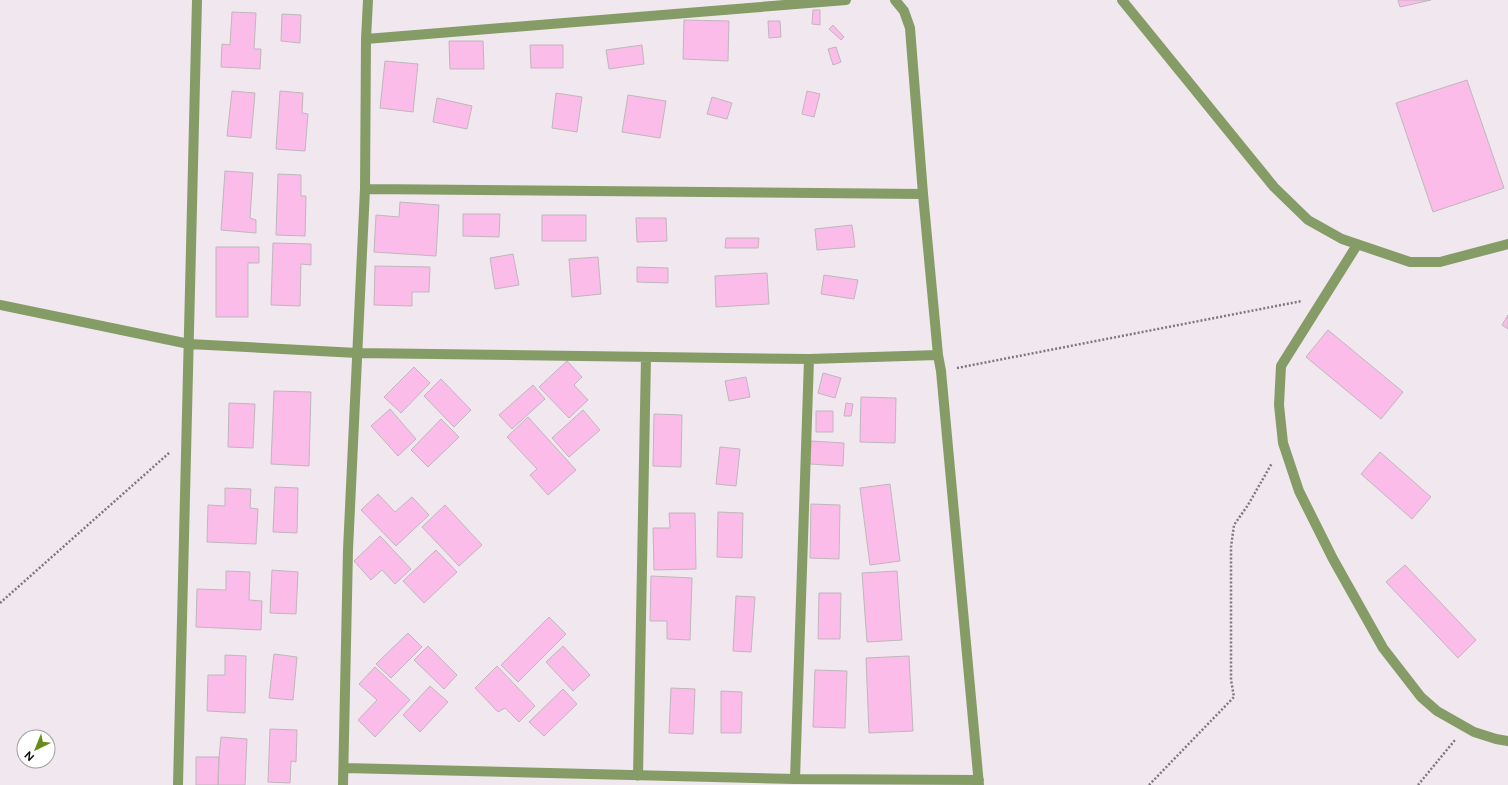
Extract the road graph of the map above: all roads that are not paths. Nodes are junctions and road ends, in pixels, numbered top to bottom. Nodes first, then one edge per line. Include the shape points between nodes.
1 (197, 0) edge
2 (368, 0) edge
3 (846, 0) edge
4 (895, 0) edge
5 (1122, 0) edge
6 (366, 39) junction
7 (365, 189) junction
8 (923, 194) junction
9 (1357, 244) junction
10 (1508, 244) edge
11 (0, 305) edge
12 (190, 344) junction
13 (357, 353) junction
14 (938, 355) junction
15 (646, 356) junction
16 (809, 359) junction
17 (1508, 741) edge
18 (345, 768) junction
19 (638, 776) junction
20 (795, 779) junction
21 (979, 782) edge
22 (178, 785) edge
23 (344, 785) edge

1 - 12 street
2 - 6 street
3 - 6 street
4 - 8 street via 904,11 910,28
5 - 9 street via 1274,187 1308,220 1342,239
6 - 7 street
7 - 8 street
7 - 13 street
8 - 14 street
9 - 10 street via 1410,262 1440,262
9 - 17 street via 1281,366 1279,405 1283,443 1299,491 1333,559 1383,648 1436,712 1466,727
11 - 12 street
12 - 13 street
12 - 22 street
13 - 15 street
13 - 18 street via 348,550
14 - 16 street
14 - 21 street
15 - 16 street
15 - 19 street
16 - 20 street
18 - 19 street
18 - 23 street
19 - 20 street
20 - 21 street

